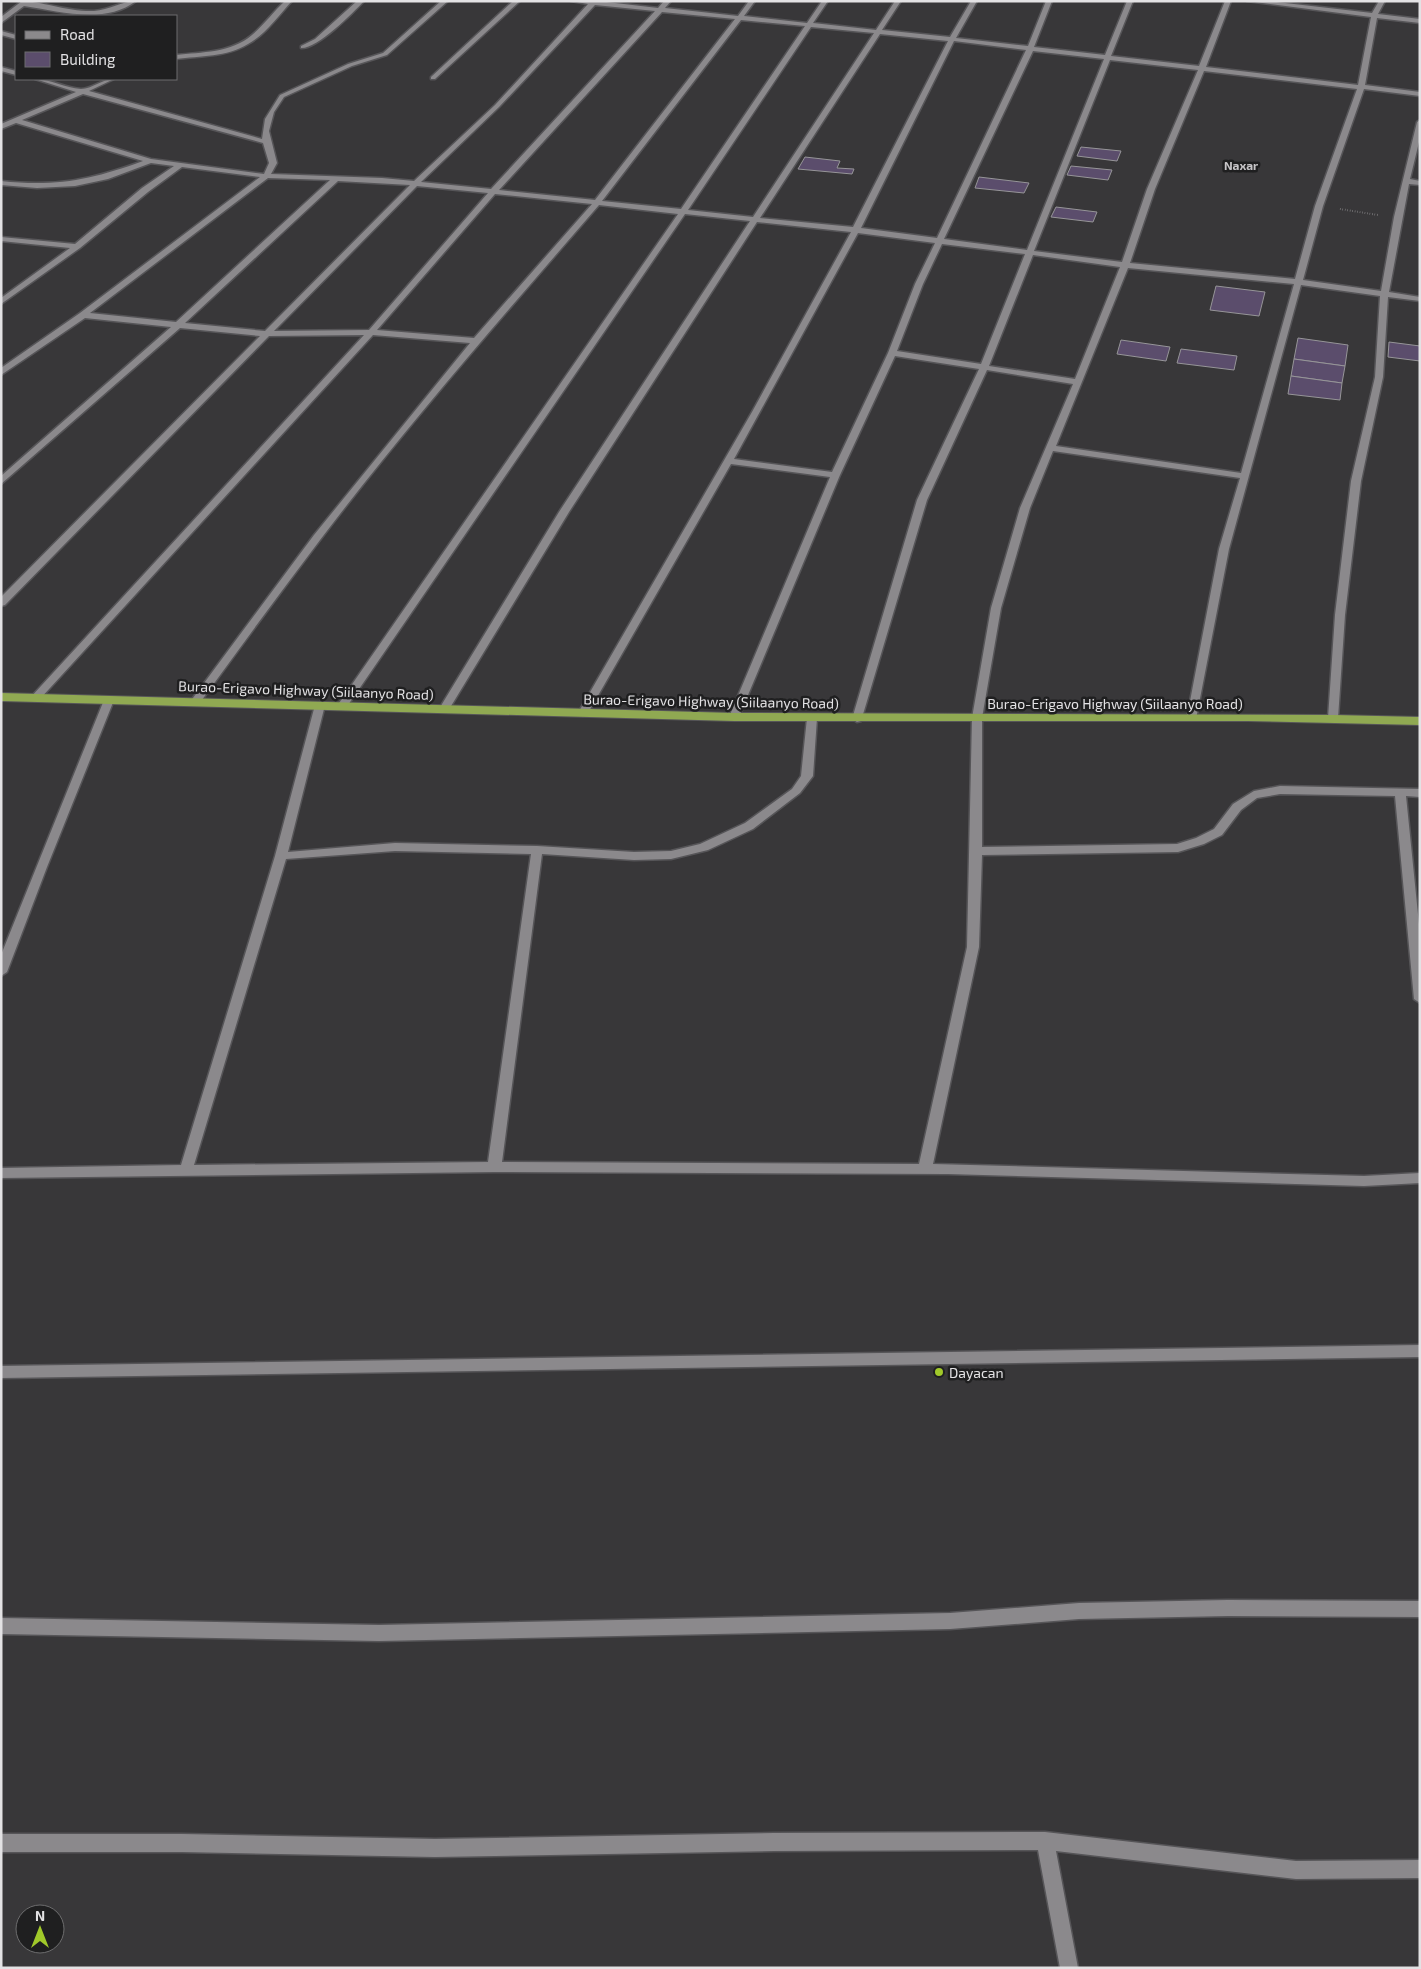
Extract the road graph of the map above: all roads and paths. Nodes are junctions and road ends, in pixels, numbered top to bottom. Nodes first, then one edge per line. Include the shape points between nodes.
1 (133, 1) edge
2 (289, 1) edge
3 (361, 1) edge
4 (445, 1) edge
5 (517, 1) edge
6 (574, 1) edge
7 (668, 1) edge
8 (752, 1) edge
9 (825, 1) edge
10 (898, 1) edge
11 (974, 1) edge
12 (1049, 1) edge
13 (1130, 1) edge
14 (1228, 1) edge
15 (1250, 1) edge
16 (1382, 1) edge
17 (594, 2) edge
18 (25, 3) edge
19 (660, 10) junction
20 (1, 12) edge
21 (9, 13) junction
22 (1374, 16) junction
23 (739, 18) junction
24 (1420, 21) edge
25 (1, 22) edge
26 (808, 25) junction
27 (878, 32) junction
28 (1, 33) edge
29 (15, 36) edge
30 (950, 40) junction
31 (304, 48) dead end
32 (1030, 49) junction
33 (178, 57) edge
34 (1108, 58) junction
35 (1203, 68) junction
36 (1, 69) edge
37 (15, 73) edge
38 (433, 78) dead end
39 (42, 80) edge
40 (108, 80) edge
41 (1361, 87) junction
42 (83, 90) junction
43 (1420, 94) edge
44 (16, 121) junction
45 (1420, 122) edge
46 (1, 127) edge
47 (266, 142) junction
48 (150, 161) junction
49 (180, 165) junction
50 (266, 176) junction
51 (336, 179) junction
52 (1406, 181) junction
53 (1, 183) edge
54 (1420, 183) edge
55 (415, 184) junction
56 (493, 192) junction
57 (597, 203) junction
58 (1319, 206) junction
59 (682, 212) junction
60 (1398, 218) junction
61 (755, 220) junction
62 (856, 230) junction
63 (1, 239) edge
64 (940, 240) junction
65 (77, 246) junction
66 (1030, 253) junction
67 (1125, 265) junction
68 (1298, 282) junction
69 (1384, 295) junction
70 (1420, 299) edge
71 (1, 302) edge
72 (83, 315) junction
73 (176, 326) junction
74 (370, 332) junction
75 (266, 334) junction
76 (476, 342) junction
77 (892, 353) junction
78 (984, 368) junction
79 (1, 372) edge
80 (1078, 382) junction
81 (1050, 448) junction
82 (728, 461) junction
83 (835, 475) junction
84 (1245, 476) junction
85 (1, 481) edge
86 (1, 603) edge
87 (1, 697) edge
88 (36, 698) junction
89 (109, 700) junction
90 (195, 702) junction
91 (320, 705) junction
92 (342, 706) junction
93 (444, 709) junction
94 (583, 713) junction
95 (734, 717) junction
96 (1192, 717) junction
97 (812, 718) junction
98 (977, 718) junction
99 (1333, 718) junction
100 (857, 719) junction
101 (1420, 720) edge
102 (1400, 793) junction
103 (1420, 793) edge
104 (537, 850) junction
105 (976, 851) junction
106 (281, 856) junction
107 (1, 972) edge
108 (1420, 1000) edge
109 (494, 1167) junction
110 (925, 1169) junction
111 (186, 1170) junction
112 (1, 1172) edge
113 (1420, 1178) edge
114 (1420, 1351) edge
115 (1, 1372) edge
116 (1420, 1609) edge
117 (1, 1626) edge
118 (1045, 1841) junction
119 (1, 1843) edge
120 (1420, 1869) edge
121 (1069, 1968) edge

1 - 18 street via 125,7 98,12
2 - 33 street via 253,38 240,46 221,52
3 - 31 street
4 - 47 street via 385,54 350,64 282,96 267,121
5 - 38 street
6 - 17 street
7 - 19 street
8 - 23 street
9 - 26 street
10 - 27 street
11 - 30 street
12 - 32 street
13 - 34 street
14 - 35 street
15 - 22 street
16 - 22 street
17 - 19 street
17 - 55 street via 497,106
18 - 21 street
19 - 23 street
19 - 56 street
20 - 21 street
21 - 25 street
22 - 24 street
22 - 41 street
23 - 26 street
23 - 57 street
26 - 27 street
26 - 59 street
27 - 30 street
27 - 61 street
28 - 29 street
30 - 32 street
30 - 62 street
32 - 34 street
32 - 64 street
34 - 35 street
34 - 66 street
35 - 41 street
35 - 67 street via 1152,189
36 - 37 street
39 - 42 street
40 - 42 street
41 - 43 street
41 - 58 street
42 - 44 street
42 - 47 street
44 - 46 street
44 - 48 street
45 - 52 street
47 - 50 street via 273,163
48 - 49 street
48 - 53 street via 98,180 63,184
49 - 50 street
49 - 65 street
50 - 51 street
50 - 72 street
51 - 55 street
51 - 73 street
52 - 54 street
52 - 60 street
55 - 56 street
55 - 75 street
56 - 57 street
56 - 74 street
57 - 59 street
57 - 76 street
58 - 60 path
58 - 68 street
59 - 61 street
59 - 92 street
60 - 69 street
61 - 62 street
61 - 93 street via 564,512
62 - 64 street
62 - 82 street
63 - 65 street
64 - 66 street
64 - 77 street
65 - 71 street
66 - 67 street
66 - 78 street
67 - 68 street
67 - 80 street
68 - 69 street
68 - 84 street
69 - 70 street
69 - 99 street via 1379,377 1356,481 1340,615
72 - 73 street
72 - 79 street
73 - 75 street
73 - 85 street
74 - 75 street
74 - 76 street
74 - 88 street
75 - 86 street
76 - 90 street via 317,537
77 - 78 street
77 - 83 street
78 - 80 street
78 - 100 street via 922,500
80 - 81 street
81 - 84 street
81 - 98 street via 1025,508 996,608
82 - 83 street
82 - 94 street
83 - 95 street
84 - 96 street via 1224,549
87 - 88 highway, Burao-Erigavo Highway (Siilaanyo Road)
88 - 89 highway, Burao-Erigavo Highway (Siilaanyo Road)
89 - 90 highway, Burao-Erigavo Highway (Siilaanyo Road)
89 - 107 street
90 - 91 highway, Burao-Erigavo Highway (Siilaanyo Road)
91 - 92 highway, Burao-Erigavo Highway (Siilaanyo Road)
91 - 106 street
92 - 93 highway, Burao-Erigavo Highway (Siilaanyo Road)
93 - 94 highway, Burao-Erigavo Highway (Siilaanyo Road)
94 - 95 highway, Burao-Erigavo Highway (Siilaanyo Road)
95 - 97 highway, Burao-Erigavo Highway (Siilaanyo Road)
96 - 98 highway, Burao-Erigavo Highway (Siilaanyo Road)
96 - 99 highway, Burao-Erigavo Highway (Siilaanyo Road)
97 - 100 highway, Burao-Erigavo Highway (Siilaanyo Road)
97 - 104 street via 807,776 796,791 749,826 704,847 671,855
98 - 100 highway, Burao-Erigavo Highway (Siilaanyo Road)
98 - 105 street
99 - 101 highway, Burao-Erigavo Highway (Siilaanyo Road)
102 - 103 street
102 - 105 street via 1280,790 1254,795 1238,807 1218,832 1178,848
102 - 108 street
104 - 106 street via 395,847
104 - 109 street
105 - 110 street via 973,947
106 - 111 street
109 - 110 street
109 - 111 street
110 - 113 street via 1364,1181
111 - 112 street
114 - 115 street
116 - 117 street via 1079,1611 950,1621 379,1633
118 - 119 street via 435,1848 182,1842
118 - 120 street via 1296,1870
118 - 121 street

